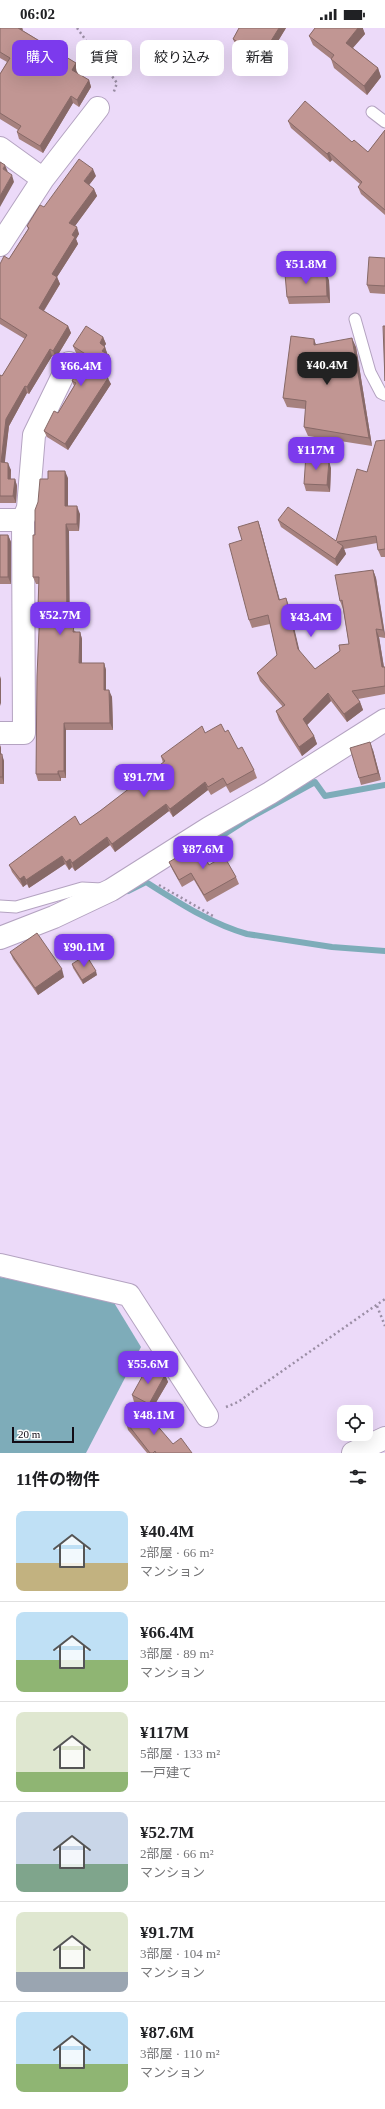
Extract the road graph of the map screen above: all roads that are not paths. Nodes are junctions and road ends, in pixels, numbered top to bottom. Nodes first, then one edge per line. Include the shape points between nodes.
1 (98, 108) dead end
2 (372, 112) dead end
3 (385, 122) edge
4 (0, 148) edge
5 (43, 179) junction
6 (0, 246) edge
7 (355, 319) dead end
8 (68, 363) dead end
9 (385, 395) edge
10 (0, 520) edge
11 (23, 520) junction
12 (385, 720) edge
13 (0, 733) edge
14 (111, 890) junction
15 (0, 906) edge
16 (0, 938) edge
17 (0, 1265) edge
18 (207, 1416) road end
19 (385, 1438) edge
20 (353, 1453) edge

1 - 5 street
2 - 3 lane
4 - 5 street
5 - 6 street
7 - 9 lane via 370,372 381,394
8 - 11 street via 34,435 28,508
10 - 11 street
11 - 13 street via 24,733
12 - 14 street
14 - 15 lane via 82,888 16,907
14 - 16 street via 54,917
17 - 18 street via 129,1295
19 - 20 street

